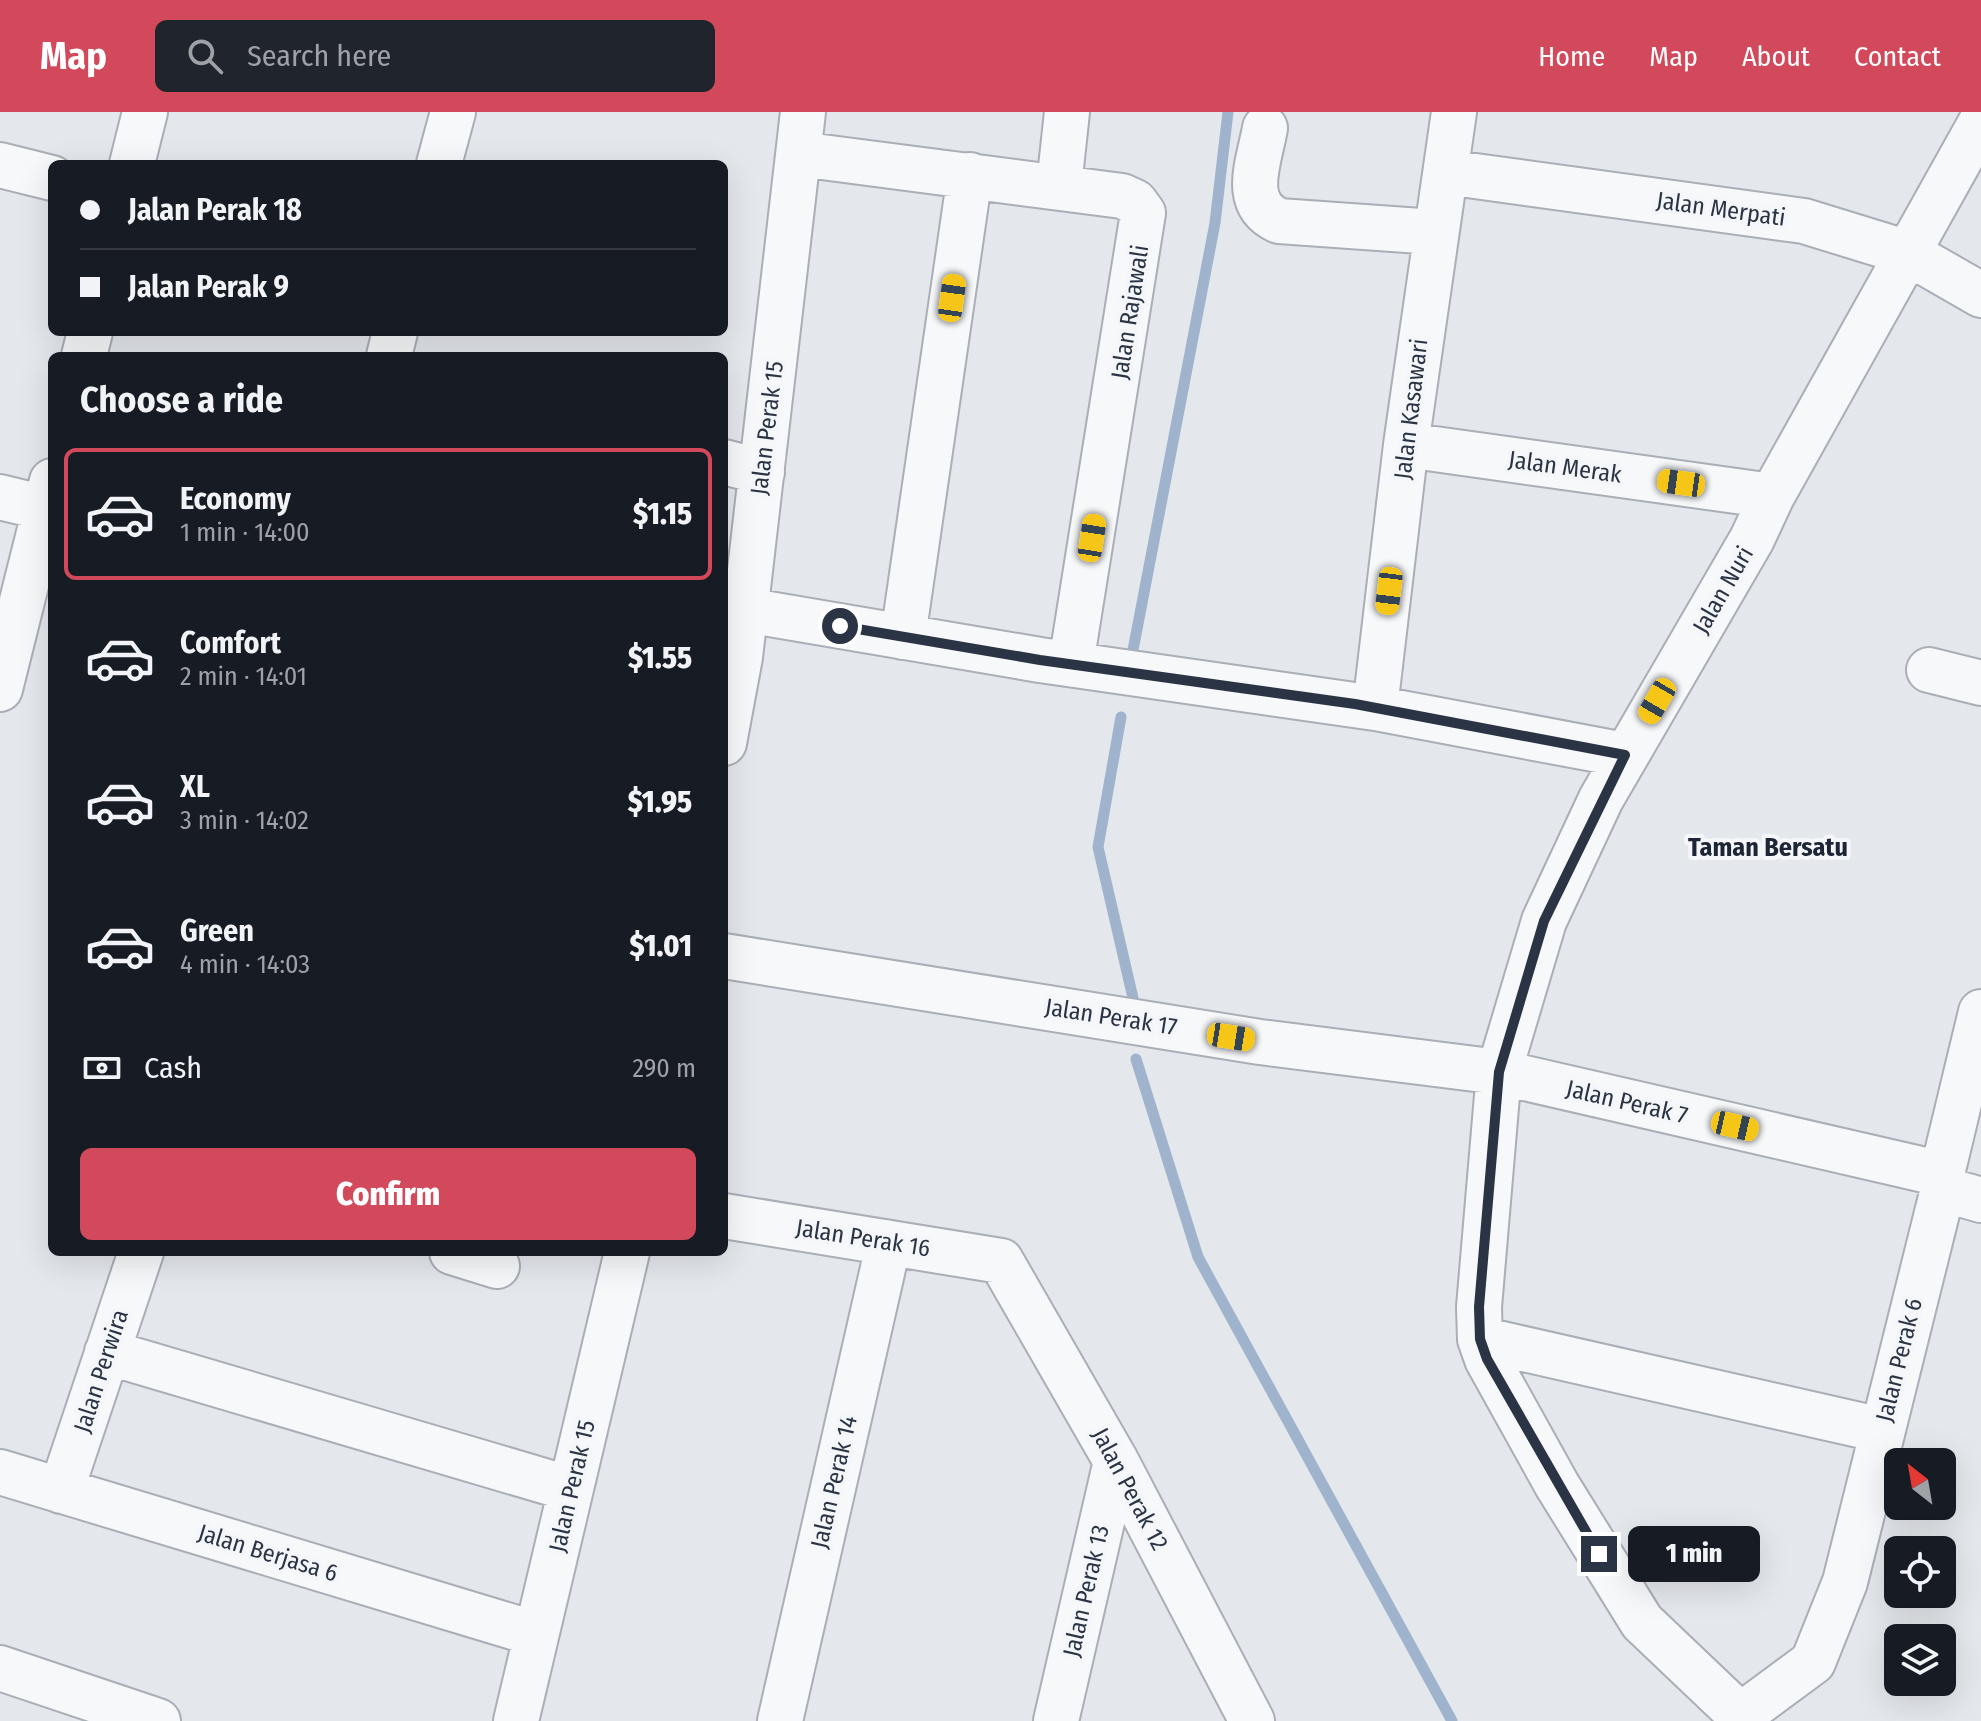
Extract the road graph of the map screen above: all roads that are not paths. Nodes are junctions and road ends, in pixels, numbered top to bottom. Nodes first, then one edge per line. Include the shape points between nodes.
1 (145, 112) edge
2 (453, 112) edge
3 (1067, 112) edge
4 (1454, 112) edge
5 (1981, 122) edge
6 (1265, 128) dead end
7 (801, 133) edge
8 (133, 160) edge
9 (440, 160) edge
10 (0, 165) edge
11 (1446, 172) junction
12 (970, 175) junction
13 (48, 177) edge
14 (1059, 186) junction
15 (1435, 232) junction
16 (1908, 253) junction
17 (1981, 295) edge
18 (1406, 445) junction
19 (743, 467) edge
20 (48, 495) edge
21 (1772, 496) junction
22 (0, 497) edge
23 (48, 499) edge
24 (746, 610) junction
25 (903, 637) junction
26 (1071, 664) junction
27 (1929, 670) dead end
28 (1, 678) edge
29 (1981, 683) edge
30 (1375, 708) junction
31 (728, 719) edge
32 (1625, 755) junction
33 (728, 957) edge
34 (1981, 1012) edge
35 (1499, 1072) junction
36 (1955, 1187) edge
37 (728, 1217) edge
38 (885, 1242) junction
39 (140, 1256) edge
40 (465, 1256) edge
41 (626, 1256) edge
42 (1001, 1261) joint
43 (497, 1266) dead end
44 (1480, 1339) junction
45 (107, 1352) junction
46 (1881, 1430) junction
47 (1116, 1461) junction
48 (0, 1472) edge
49 (571, 1489) junction
50 (61, 1491) junction
51 (536, 1634) junction
52 (0, 1668) edge
53 (1743, 1718) edge
54 (158, 1721) edge
55 (516, 1721) edge
56 (780, 1721) edge
57 (1056, 1721) edge
58 (1252, 1721) edge

1 - 8 street
2 - 9 street
3 - 14 street
4 - 11 street, Jalan Kasawari
5 - 16 street, Jalan Nuri
6 - 15 street via 1255,197 1263,213 1279,221
7 - 12 street, Jalan Rajawali
7 - 19 street, Jalan Perak 15
10 - 13 street
11 - 15 street, Jalan Kasawari
11 - 16 street, Jalan Merpati via 1804,221
12 - 14 street, Jalan Rajawali
12 - 25 street
14 - 26 street, Jalan Rajawali via 1122,196 1135,202 1144,222
15 - 18 street, Jalan Kasawari
16 - 17 street, Jalan Merpati
16 - 21 street, Jalan Nuri
18 - 21 street, Jalan Merak
18 - 30 street, Jalan Kasawari
19 - 24 street, Jalan Perak 15
20 - 22 street
21 - 32 street, Jalan Nuri
23 - 28 street
24 - 25 street
24 - 31 street, Jalan Perak 15
25 - 26 street
26 - 30 street
27 - 29 street
30 - 32 street
32 - 35 street, Jalan Nuri via 1544,921
33 - 35 street, Jalan Perak 17 via 1260,1042
34 - 36 street, Jalan Perak 6
35 - 36 street, Jalan Perak 7
35 - 44 street, Jalan Nuri
36 - 46 street, Jalan Perak 6
37 - 38 street, Jalan Perak 16
38 - 42 street, Jalan Perak 16
38 - 56 street, Jalan Perak 14
39 - 45 street, Jalan Perwira
40 - 43 street
41 - 49 street, Jalan Perak 15
42 - 47 street, Jalan Perak 12
44 - 46 street
44 - 53 street via 1557,1485 1642,1622
45 - 49 street
45 - 50 street, Jalan Perwira
46 - 53 street, Jalan Perak 6 via 1845,1582 1813,1662
47 - 57 street, Jalan Perak 13
47 - 58 street, Jalan Perak 12
48 - 50 street, Jalan Berjasa 6
49 - 51 street, Jalan Perak 15
50 - 51 street, Jalan Berjasa 6
51 - 55 street, Jalan Perak 15
52 - 54 street

